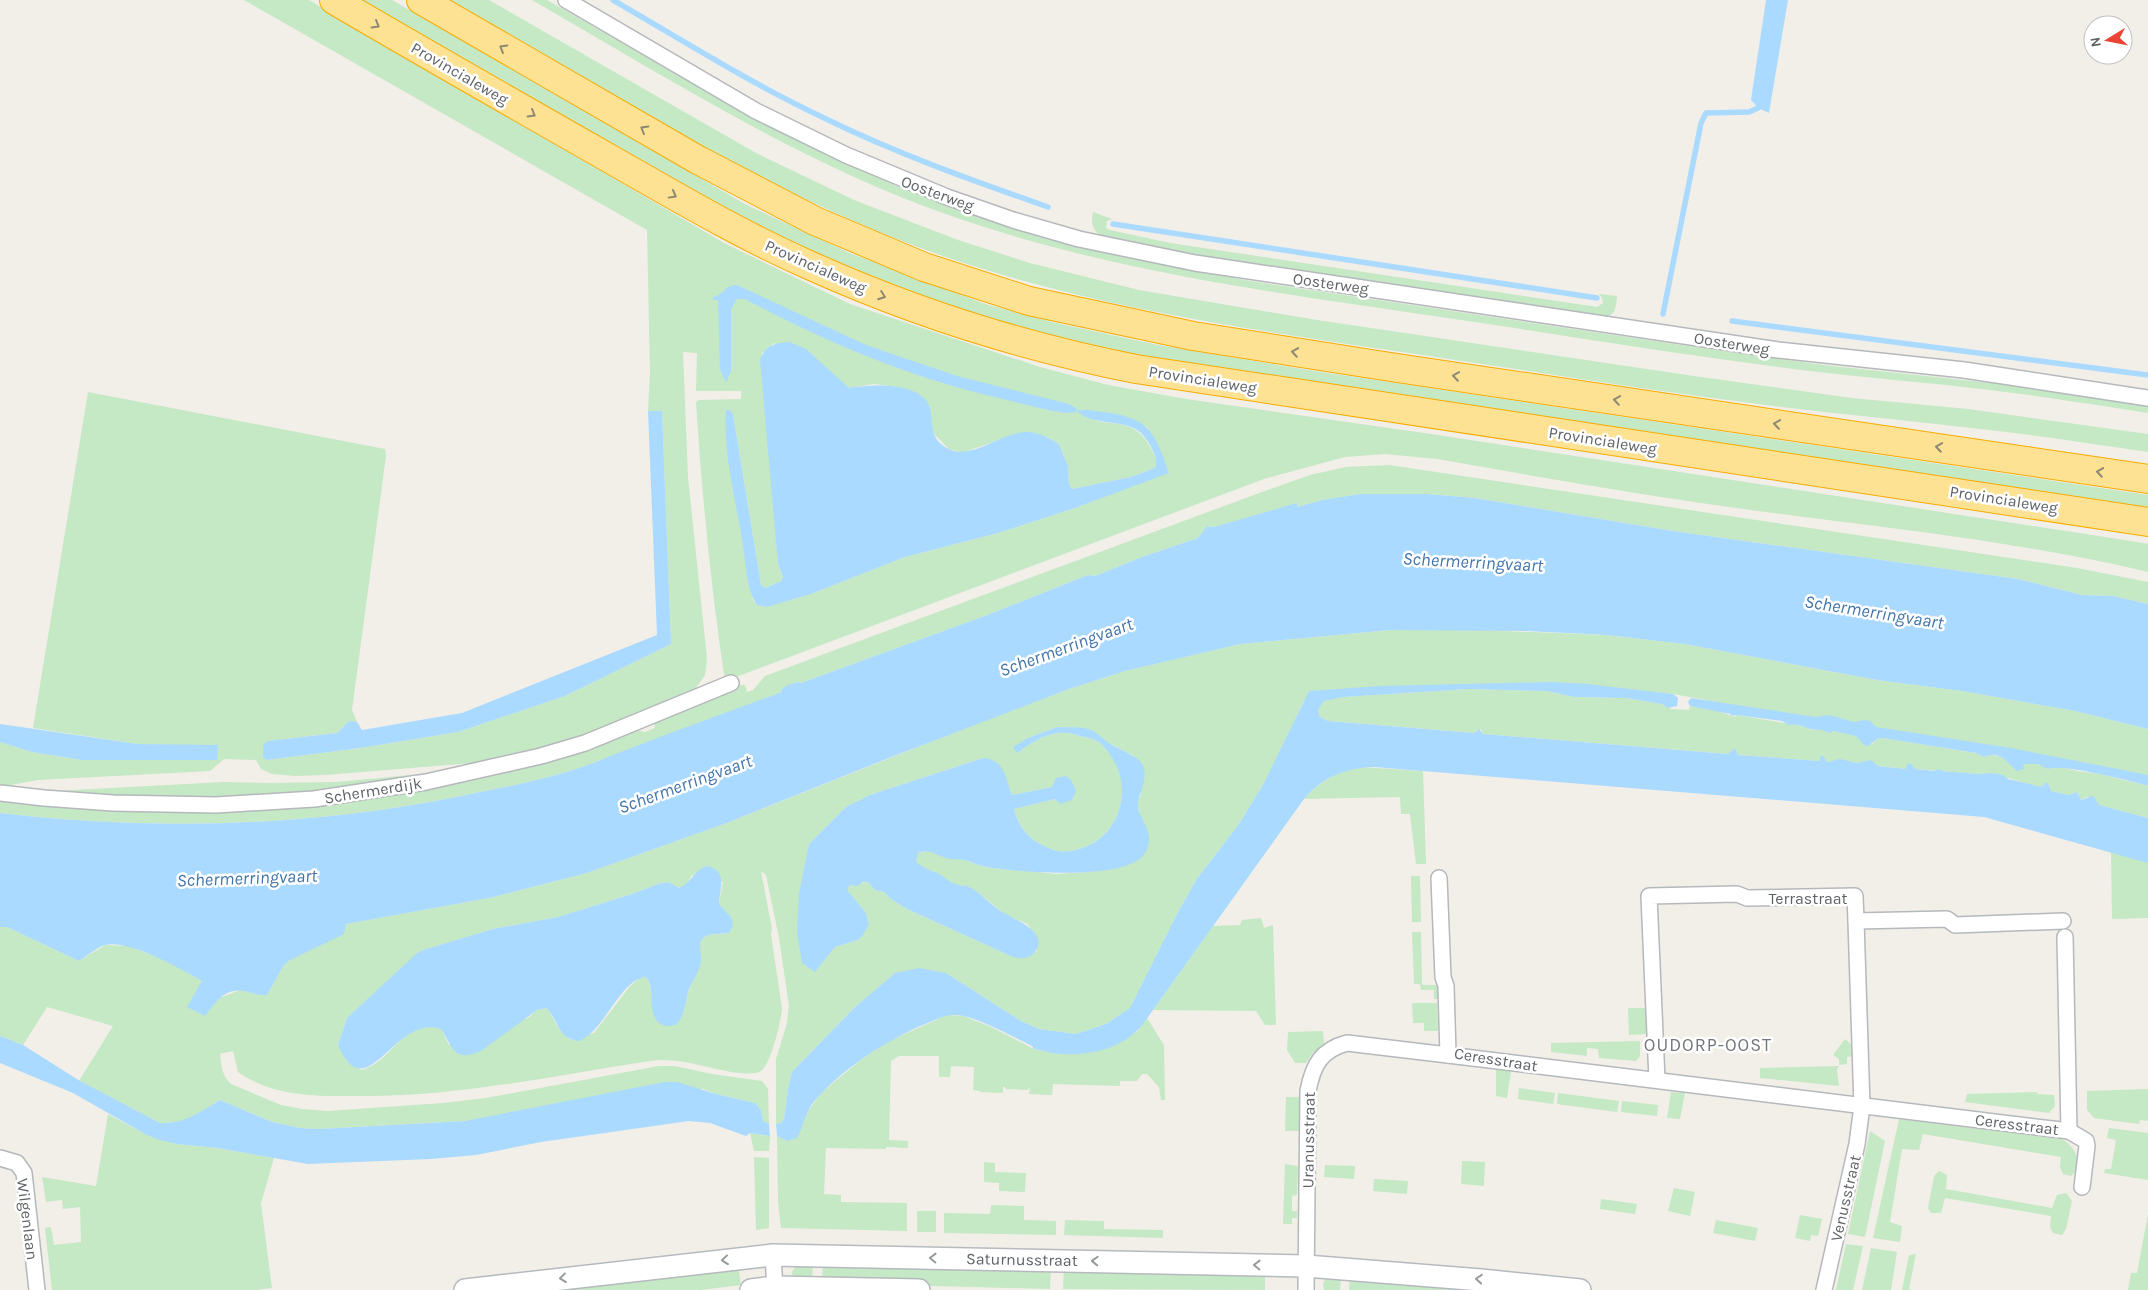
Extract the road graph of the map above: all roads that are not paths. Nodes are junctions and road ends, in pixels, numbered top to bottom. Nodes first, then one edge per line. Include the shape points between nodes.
1 (334, 0) edge
2 (421, 0) edge
3 (566, 0) edge
4 (2148, 398) edge
5 (2148, 479) edge
6 (2148, 522) edge
7 (730, 683) dead end
8 (0, 793) edge
9 (1439, 878) dead end
10 (1856, 921) junction
11 (2063, 921) dead end
12 (2065, 937) dead end
13 (1448, 1055) junction
14 (1657, 1080) junction
15 (1862, 1106) junction
16 (2069, 1131) junction
17 (2, 1158) edge
18 (2082, 1187) dead end
19 (773, 1255) junction
20 (1306, 1266) junction
21 (775, 1289) edge
22 (37, 1290) edge
23 (465, 1290) edge
24 (751, 1290) edge
25 (919, 1290) edge
26 (1306, 1290) edge
27 (1580, 1290) edge
28 (1824, 1290) edge

1 -> 6 highway, Provincialeweg via 772,248 879,295 1020,341 1136,369
5 -> 2 highway via 1238,343 1148,328 1029,301 924,267 814,220 692,157
3 - 4 street, Oosterweg via 756,111 846,155 947,197 1079,239 1195,263 1778,350 1964,370
7 - 8 street, Schermerdijk via 585,743 541,756 426,782 342,795 216,804 112,803
9 - 13 street, Ceresstraat
10 - 11 street, Terrastraat via 1946,919 1955,925
10 - 14 street, Terrastraat via 1855,896 1649,896
10 - 15 street
12 - 16 street, Ceresstraat
13 - 14 street, Ceresstraat
13 - 20 street, Uranusstraat via 1348,1043 1335,1046 1317,1063 1311,1073 1308,1091
14 - 15 street, Ceresstraat
15 - 16 street, Ceresstraat
15 - 28 street, Venusstraat via 1857,1144
16 - 18 street via 2086,1141 2088,1146
17 - 22 street, Wilgenlaan via 17,1163 24,1173
20 -> 19 street, Saturnusstraat
19 - 21 street
19 -> 23 street, Saturnusstraat
20 - 26 street, Uranusstraat
27 -> 20 street, Saturnusstraat
21 - 24 street
21 - 25 street

